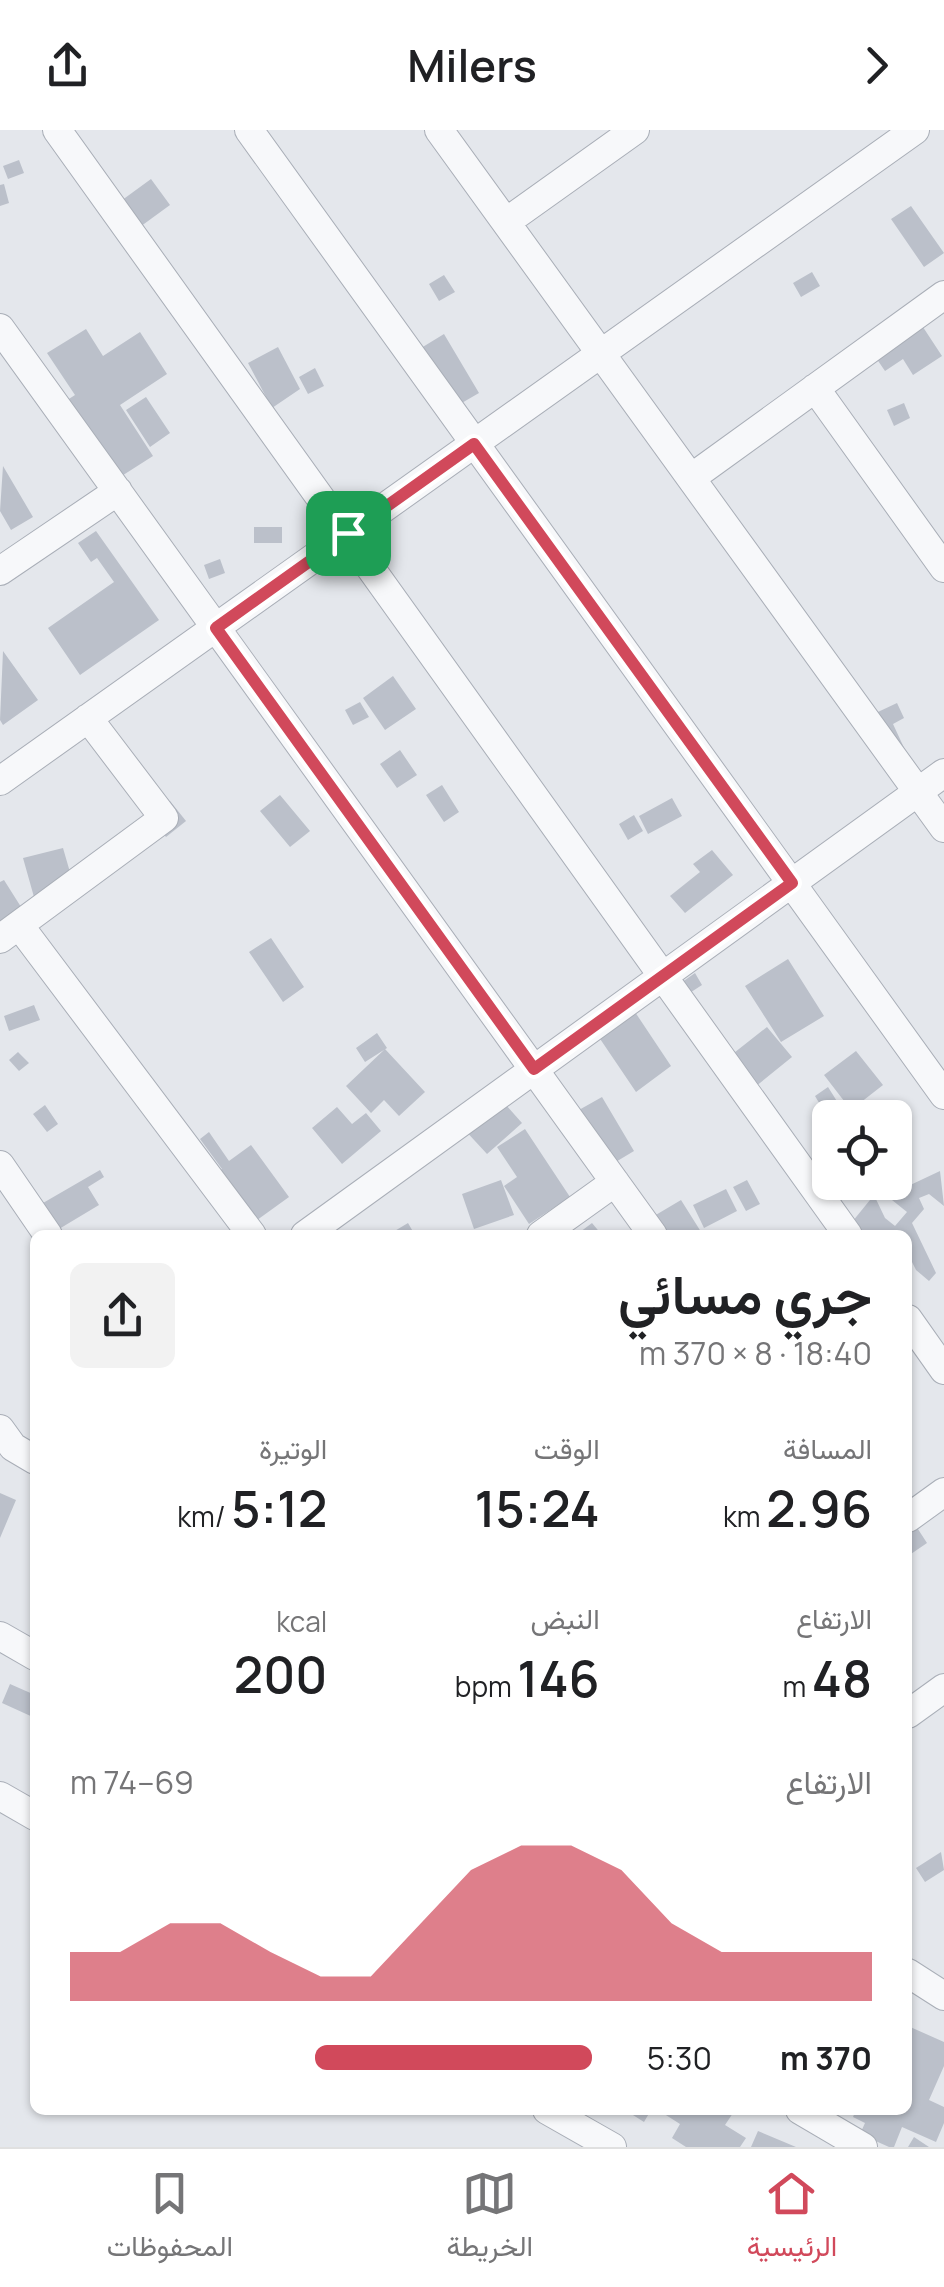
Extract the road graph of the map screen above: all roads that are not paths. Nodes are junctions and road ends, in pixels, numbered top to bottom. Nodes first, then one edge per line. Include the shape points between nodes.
1 (57, 130) edge
2 (249, 130) edge
3 (439, 130) edge
4 (634, 130) edge
5 (914, 130) edge
6 (506, 222) junction
7 (944, 295) edge
8 (0, 328) edge
9 (601, 353) junction
10 (815, 388) junction
11 (474, 444) junction
12 (691, 478) junction
13 (118, 492) junction
14 (348, 533) junction
15 (944, 568) edge
16 (0, 571) edge
17 (216, 628) junction
18 (88, 718) junction
19 (944, 773) edge
20 (0, 781) edge
21 (919, 791) junction
22 (944, 828) edge
23 (792, 883) junction
24 (10, 932) edge
25 (664, 975) junction
26 (534, 1069) junction
27 (944, 1095) edge
28 (0, 1165) edge
29 (616, 1182) junction
30 (45, 1230) edge
31 (248, 1230) edge
32 (312, 1230) edge
33 (548, 1230) edge
34 (650, 1230) edge
35 (844, 1230) edge
36 (912, 1325) edge
37 (944, 1370) edge
38 (944, 1492) edge
39 (912, 1515) edge
40 (0, 1636) edge
41 (30, 1653) edge
42 (944, 1688) edge
43 (912, 1711) edge
44 (0, 1796) edge
45 (30, 1813) edge
46 (912, 1976) edge
47 (944, 1996) edge
48 (557, 2115) edge
49 (809, 2115) edge
50 (612, 2147) edge
51 (863, 2147) edge

1 - 14 street
2 - 11 street
3 - 6 street
4 - 6 street
5 - 9 street
6 - 9 street
7 - 10 street
8 - 13 street
9 - 11 street
9 - 12 street
10 - 12 street
10 - 15 street
11 - 14 street
11 - 23 street
12 - 21 street
13 - 16 street
13 - 17 street
14 - 17 street
14 - 25 street
17 - 18 street
17 - 26 street
18 - 20 street
18 - 24 street via 164,818
19 - 21 street
21 - 22 street
21 - 23 street
23 - 25 street
23 - 27 street
24 - 31 street
25 - 26 street
25 - 35 street
26 - 29 street
26 - 32 street
28 - 30 street
29 - 33 street
29 - 34 street
36 - 37 street
38 - 39 street
40 - 41 street
42 - 43 street
44 - 45 street
46 - 47 street
48 - 50 street
49 - 51 street

